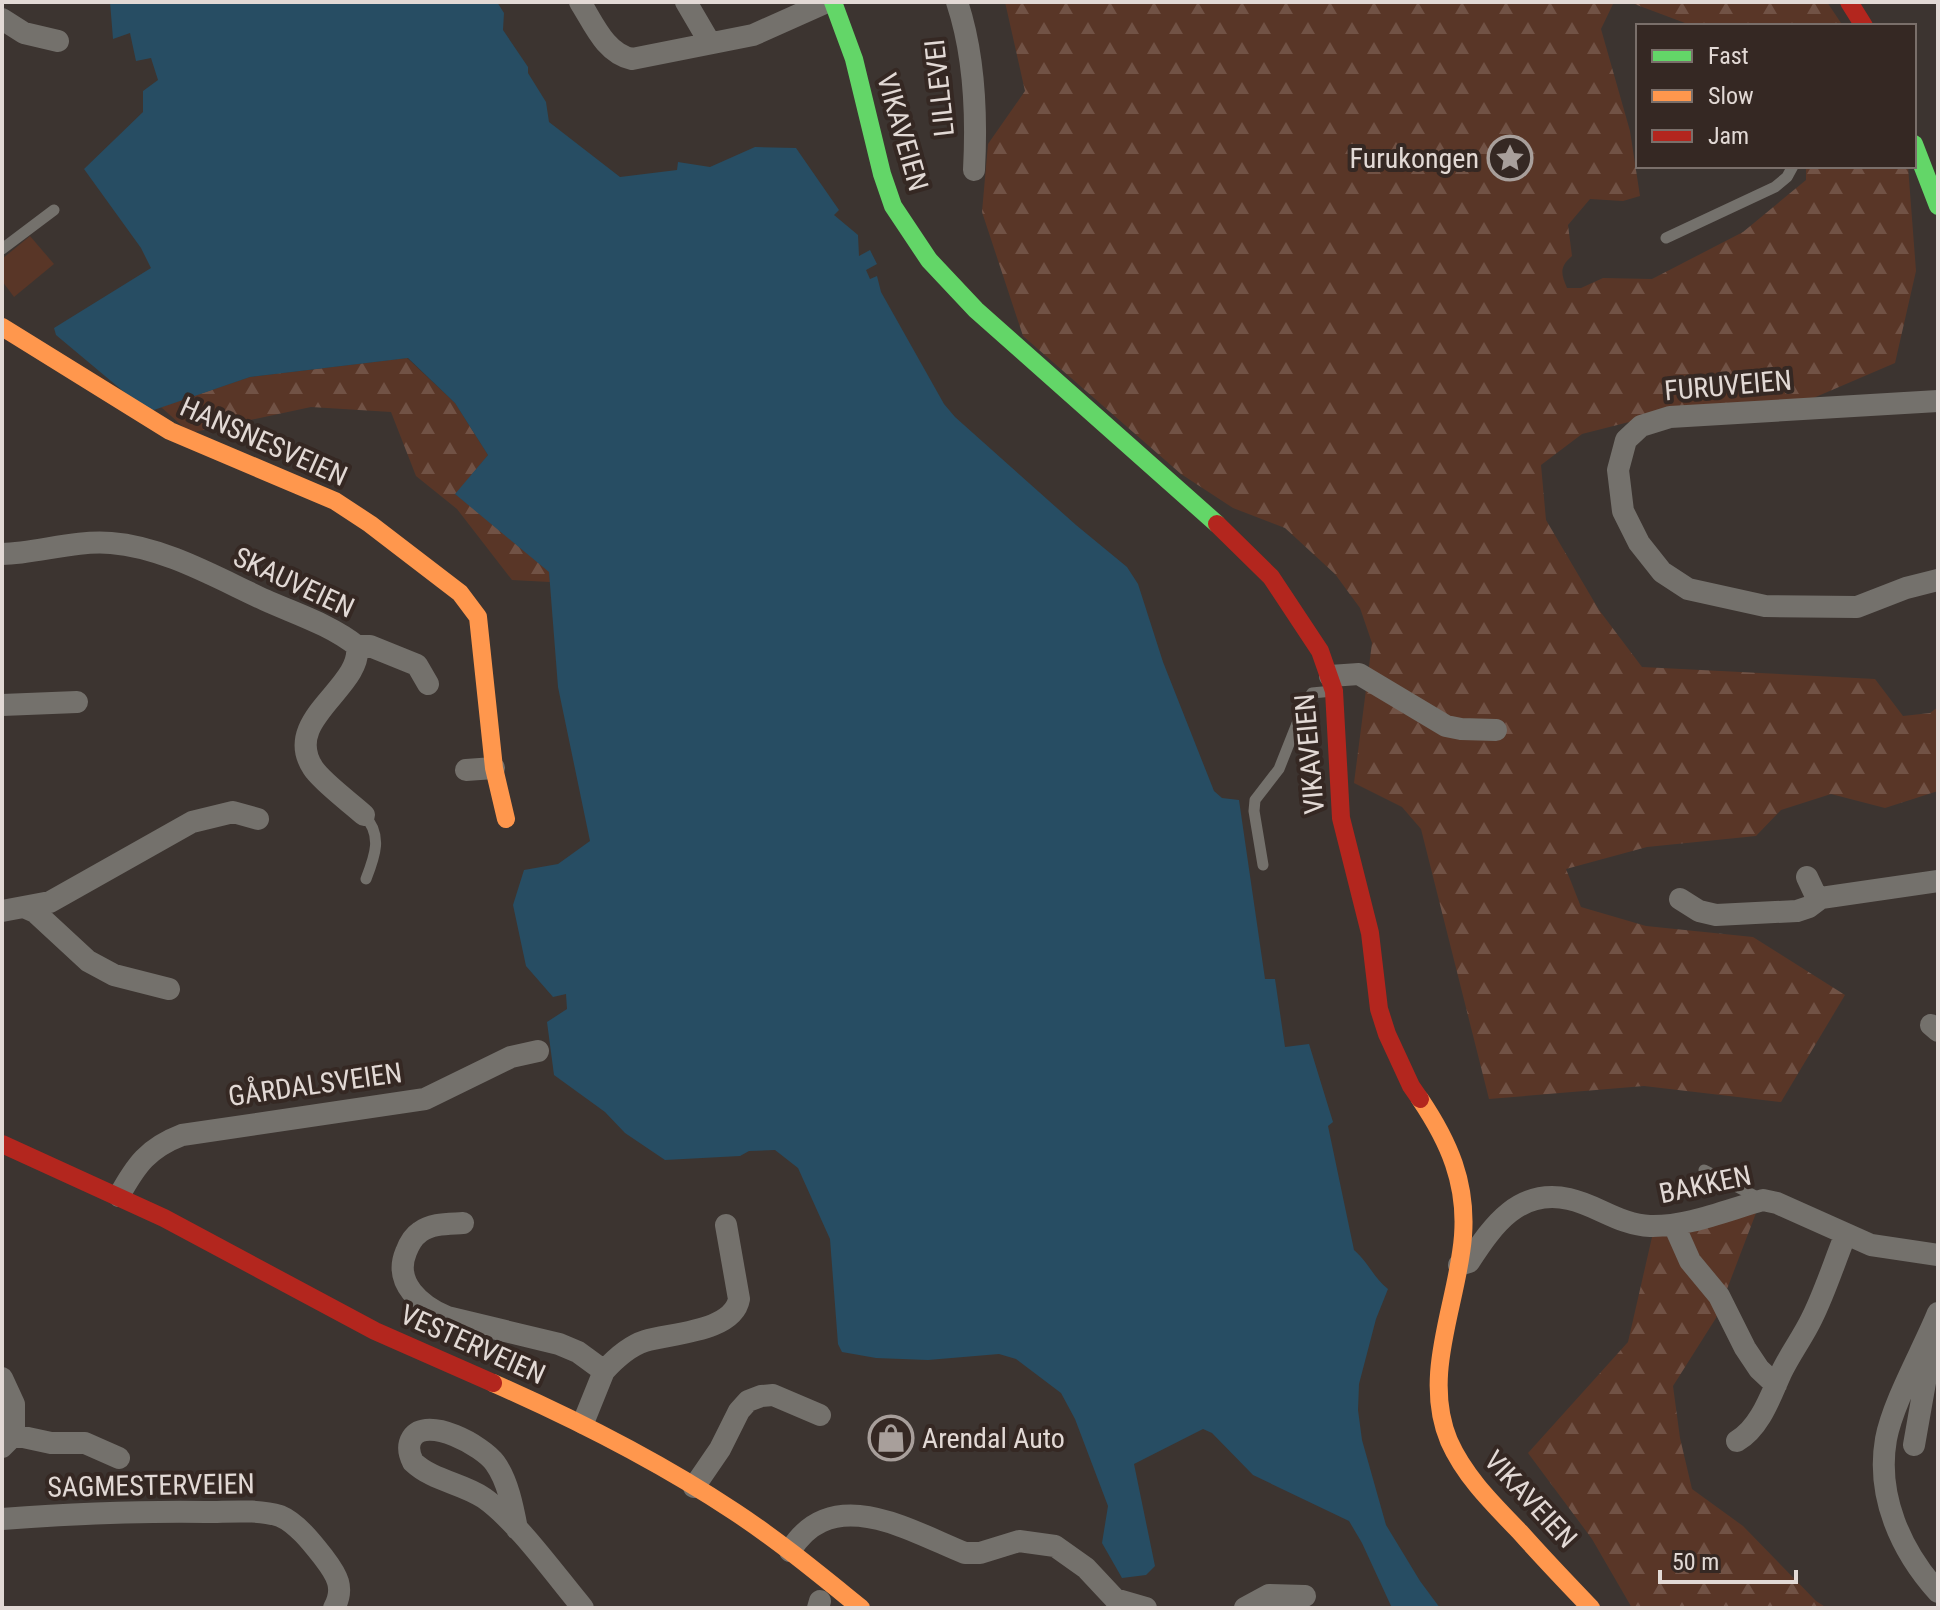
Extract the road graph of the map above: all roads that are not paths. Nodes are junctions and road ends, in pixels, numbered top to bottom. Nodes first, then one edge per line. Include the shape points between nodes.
1 (580, 2) edge
2 (686, 2) edge
3 (830, 2) edge
4 (957, 2) edge
5 (1849, 2) edge
6 (2, 19) edge
7 (1863, 24) edge
8 (58, 41) dead end
9 (710, 43) junction
10 (1916, 149) edge
11 (1792, 168) edge
12 (974, 170) dead end
13 (1937, 202) edge
14 (54, 210) dead end
15 (1666, 238) dead end
16 (2, 249) edge
17 (2, 327) edge
18 (1938, 401) edge
19 (2, 554) edge
20 (1938, 580) edge
21 (357, 646) junction
22 (428, 684) dead end
23 (1332, 684) junction
24 (77, 702) dead end
25 (2, 705) edge
26 (1496, 730) dead end
27 (494, 768) junction
28 (466, 770) dead end
29 (364, 815) joint
30 (258, 819) dead end
31 (506, 819) dead end
32 (1263, 865) dead end
33 (1807, 877) dead end
34 (366, 879) dead end
35 (1938, 881) edge
36 (1821, 898) junction
37 (1680, 899) dead end
38 (26, 908) junction
39 (2, 911) edge
40 (169, 989) dead end
41 (538, 1051) dead end
42 (2, 1147) edge
43 (1704, 1170) dead end
44 (119, 1196) junction
45 (1763, 1200) junction
46 (463, 1223) dead end
47 (726, 1225) dead end
48 (1674, 1225) junction
49 (1845, 1236) junction
50 (1938, 1255) edge
51 (1459, 1265) junction
52 (1938, 1313) edge
53 (1928, 1337) junction
54 (604, 1371) junction
55 (2, 1378) edge
56 (1776, 1385) junction
57 (820, 1415) dead end
58 (583, 1423) junction
59 (8, 1441) edge
60 (1737, 1441) dead end
61 (1914, 1445) dead end
62 (119, 1458) dead end
63 (694, 1487) junction
64 (2, 1519) edge
65 (517, 1529) junction
66 (790, 1551) junction
67 (1938, 1592) edge
68 (1305, 1596) dead end
69 (334, 1608) edge
70 (583, 1608) edge
71 (861, 1608) edge
72 (1146, 1608) edge
73 (1245, 1608) edge
74 (1591, 1608) edge

1 - 9 street via 609,48 621,57 647,58
2 - 9 street
3 - 9 street via 753,35
3 - 23 main road, VIKAVEIEN via 854,59 887,191 915,242 976,310 1271,577 1308,631
4 - 12 street, LILLEVEI via 977,118
5 - 7 main road
6 - 8 street via 24,33
10 - 13 main road
11 - 15 lane via 1775,187
14 - 16 lane
17 - 27 main road, HANSNESVEIEN via 170,431 335,501 460,593 478,617
18 - 20 street, FURUVEIEN via 1670,417 1641,426 1626,440 1618,470 1623,511 1639,543 1662,572 1688,589 1765,606 1857,607
19 - 21 street, SKAUVEIEN via 126,544 194,568
21 - 22 street via 417,665
21 - 29 street, SKAUVEIEN via 351,674 312,722 307,749 312,767
23 - 26 street via 1359,674 1446,726
23 - 32 lane via 1312,693 1279,769 1255,800
23 - 51 main road, VIKAVEIEN via 1341,818 1370,933 1379,1009 1411,1086 1452,1153 1464,1215
24 - 25 street
27 - 28 street
27 - 31 main road, HANSNESVEIEN
29 - 34 lane via 373,824 376,843
30 - 38 street via 233,812 192,822 75,890
33 - 36 street
35 - 36 street
36 - 37 street via 1797,911 1716,915
38 - 39 street
38 - 40 street via 88,961 114,975
41 - 44 street, GÅRDALSVEIEN via 511,1057 425,1099 182,1135 163,1142 140,1161
42 - 44 main road, VESTERVEIEN
43 - 45 lane
44 - 58 main road, VESTERVEIEN via 375,1331
45 - 48 street, BAKKEN
45 - 49 street, BAKKEN
46 - 54 street via 432,1226 410,1243 403,1273 420,1302 447,1317 559,1344
47 - 54 street via 737,1307 719,1323 643,1341
48 - 51 street, BAKKEN via 1647,1226 1569,1199 1538,1197 1509,1210 1469,1262
48 - 56 street via 1690,1261 1719,1296 1745,1348
49 - 50 street, BAKKEN
49 - 56 street via 1814,1316
51 - 74 main road, VIKAVEIEN via 1440,1361 1449,1440 1472,1482
52 - 53 street
53 - 61 street via 1930,1360
53 - 67 street via 1887,1437 1883,1469 1901,1542
54 - 58 street
55 - 59 street via 14,1404
56 - 60 street via 1759,1417
57 - 63 street via 773,1395 748,1401
58 - 63 main road, VESTERVEIEN
59 - 62 street via 85,1443
63 - 66 main road, VESTERVEIEN
64 - 69 street, SAGMESTERVEIEN via 115,1511 282,1517 315,1546 335,1573 340,1587
65 - 65 street via 483,1498 420,1469 409,1455 413,1436 428,1429 453,1435 488,1455 503,1478
65 - 70 street
66 - 71 main road, VESTERVEIEN
66 - 72 street via 808,1529 839,1514 878,1519 965,1553 1037,1542 1072,1555 1115,1599
68 - 73 street via 1269,1595

